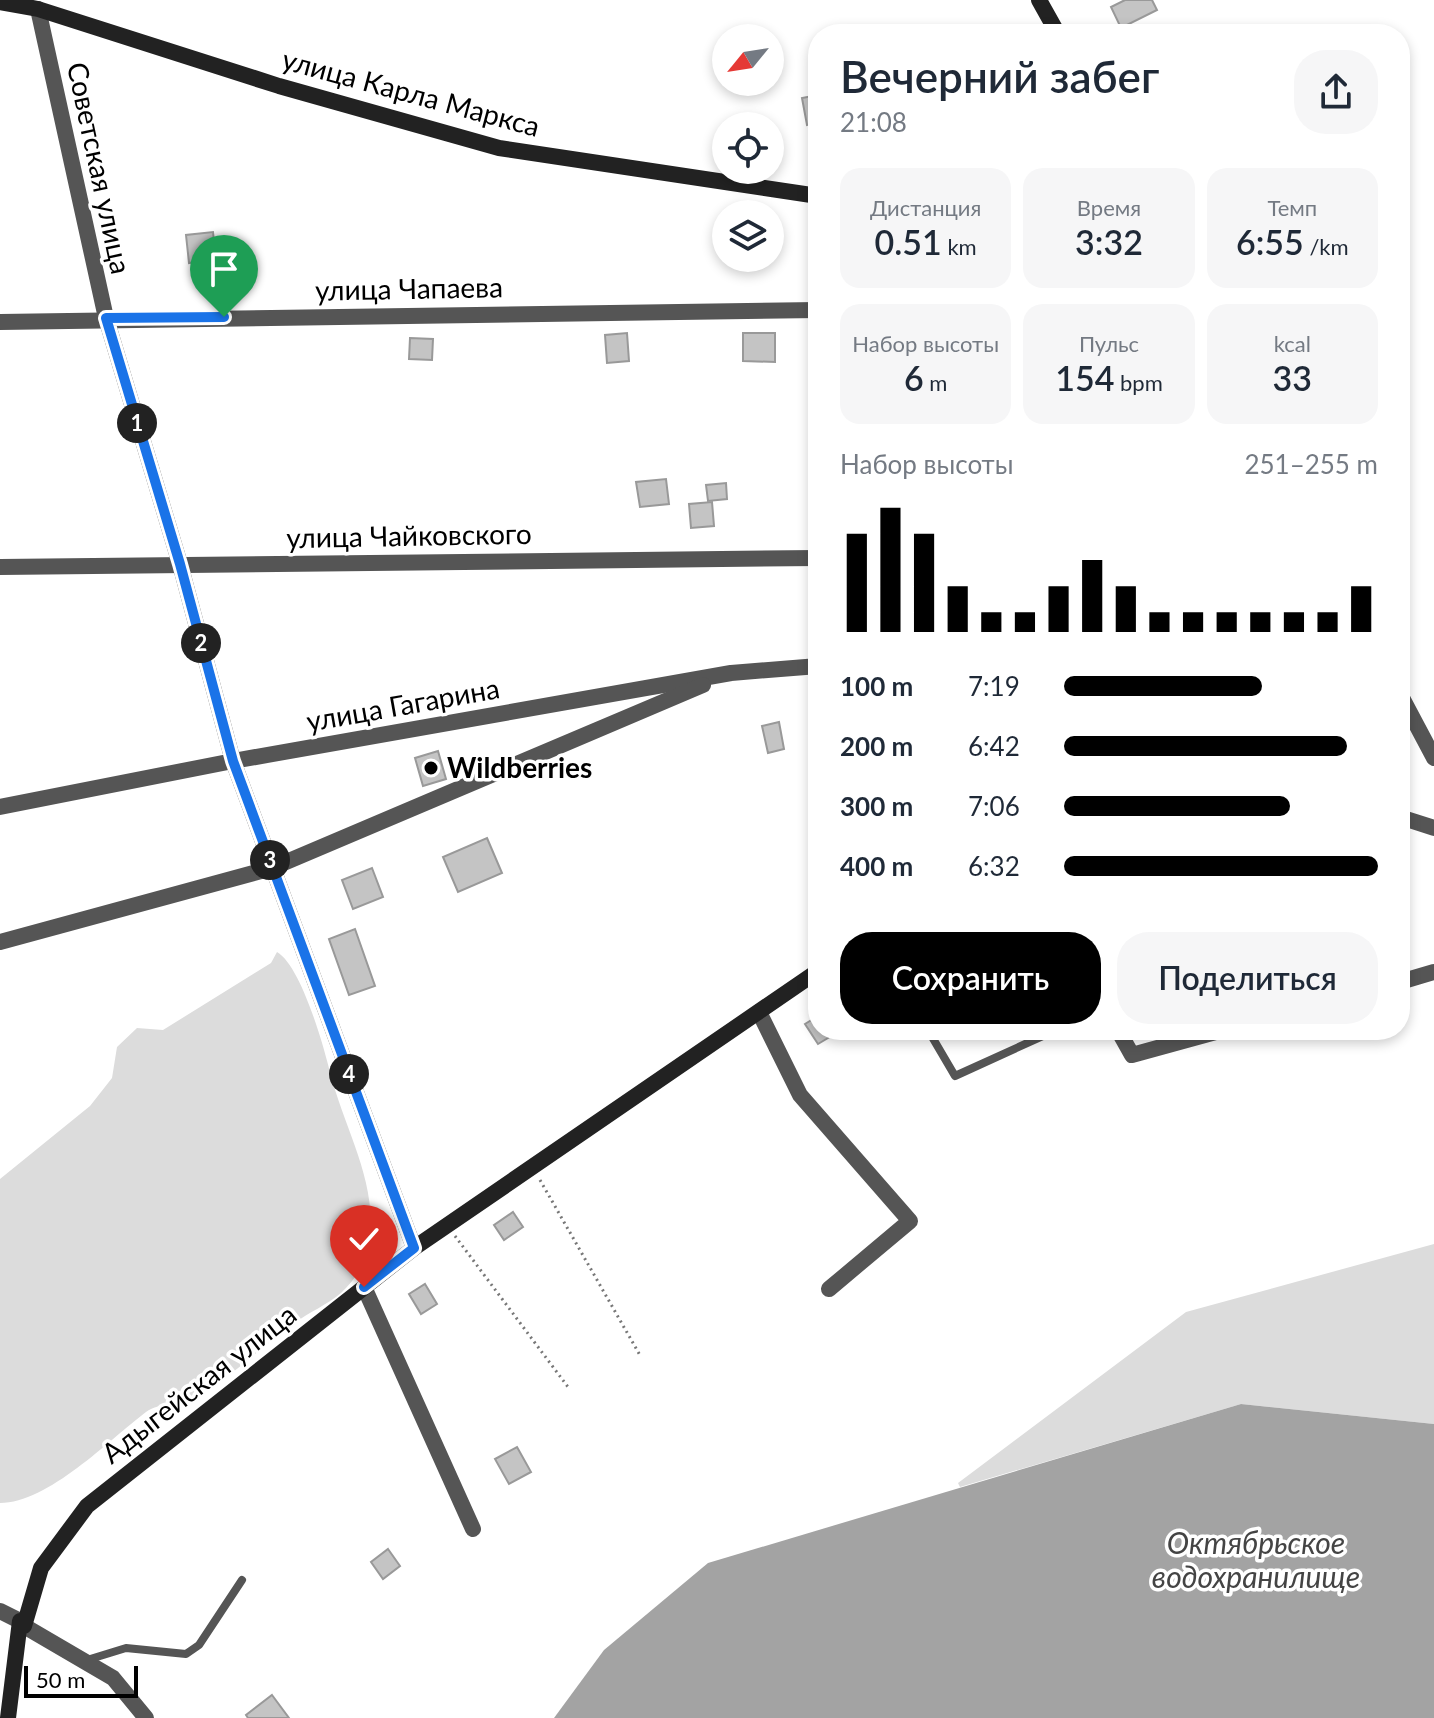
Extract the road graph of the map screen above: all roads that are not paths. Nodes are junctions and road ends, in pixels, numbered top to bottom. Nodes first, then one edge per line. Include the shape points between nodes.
1 (1039, 0) edge
2 (5, 2) edge
3 (38, 9) junction
4 (1052, 24) edge
5 (808, 194) edge
6 (808, 310) edge
7 (106, 318) junction
8 (0, 322) edge
9 (808, 558) edge
10 (180, 564) junction
11 (0, 567) edge
12 (808, 667) edge
13 (731, 673) junction
14 (1410, 713) edge
15 (1434, 758) edge
16 (233, 761) junction
17 (0, 807) edge
18 (1410, 820) edge
19 (1434, 828) edge
20 (272, 868) junction
21 (0, 942) edge
22 (1434, 972) edge
23 (808, 978) edge
24 (1410, 979) edge
25 (759, 1012) junction
26 (934, 1040) edge
27 (1034, 1040) edge
28 (1124, 1040) edge
29 (1187, 1040) edge
30 (414, 1248) junction
31 (364, 1287) junction
32 (829, 1289) dead end
33 (473, 1529) dead end
34 (242, 1580) dead end
35 (0, 1611) edge
36 (22, 1624) junction
37 (84, 1661) junction
38 (6, 1714) edge
39 (146, 1718) edge

1 - 4 main road
2 - 3 main road, улица Карла Маркса
3 - 5 main road, улица Карла Маркса via 279,86 499,148
3 - 7 street, Советская улица
6 - 7 street, улица Чапаева
7 - 8 street, улица Чапаева
7 - 10 street, Советская улица
9 - 10 street, улица Чайковского
10 - 11 street, улица Чайковского
10 - 16 street, Советская улица
12 - 13 street, улица Гагарина
13 - 16 street, улица Гагарина
13 - 20 street
14 - 15 street
16 - 17 street, улица Гагарина
16 - 20 street, Советская улица
18 - 19 street
20 - 21 street
20 - 30 street, Советская улица
22 - 24 street
23 - 25 main road, Адыгейская улица
25 - 30 main road, Адыгейская улица
25 - 32 street via 800,1095 910,1221
26 - 27 lane via 955,1076
28 - 29 street via 1132,1055
30 - 31 main road, Адыгейская улица
31 - 33 street
31 - 36 main road, Адыгейская улица via 87,1506 41,1568
34 - 37 lane via 199,1645 186,1654 126,1648
35 - 36 street
36 - 37 street
36 - 38 main road, Адыгейская улица
37 - 39 street via 113,1678

